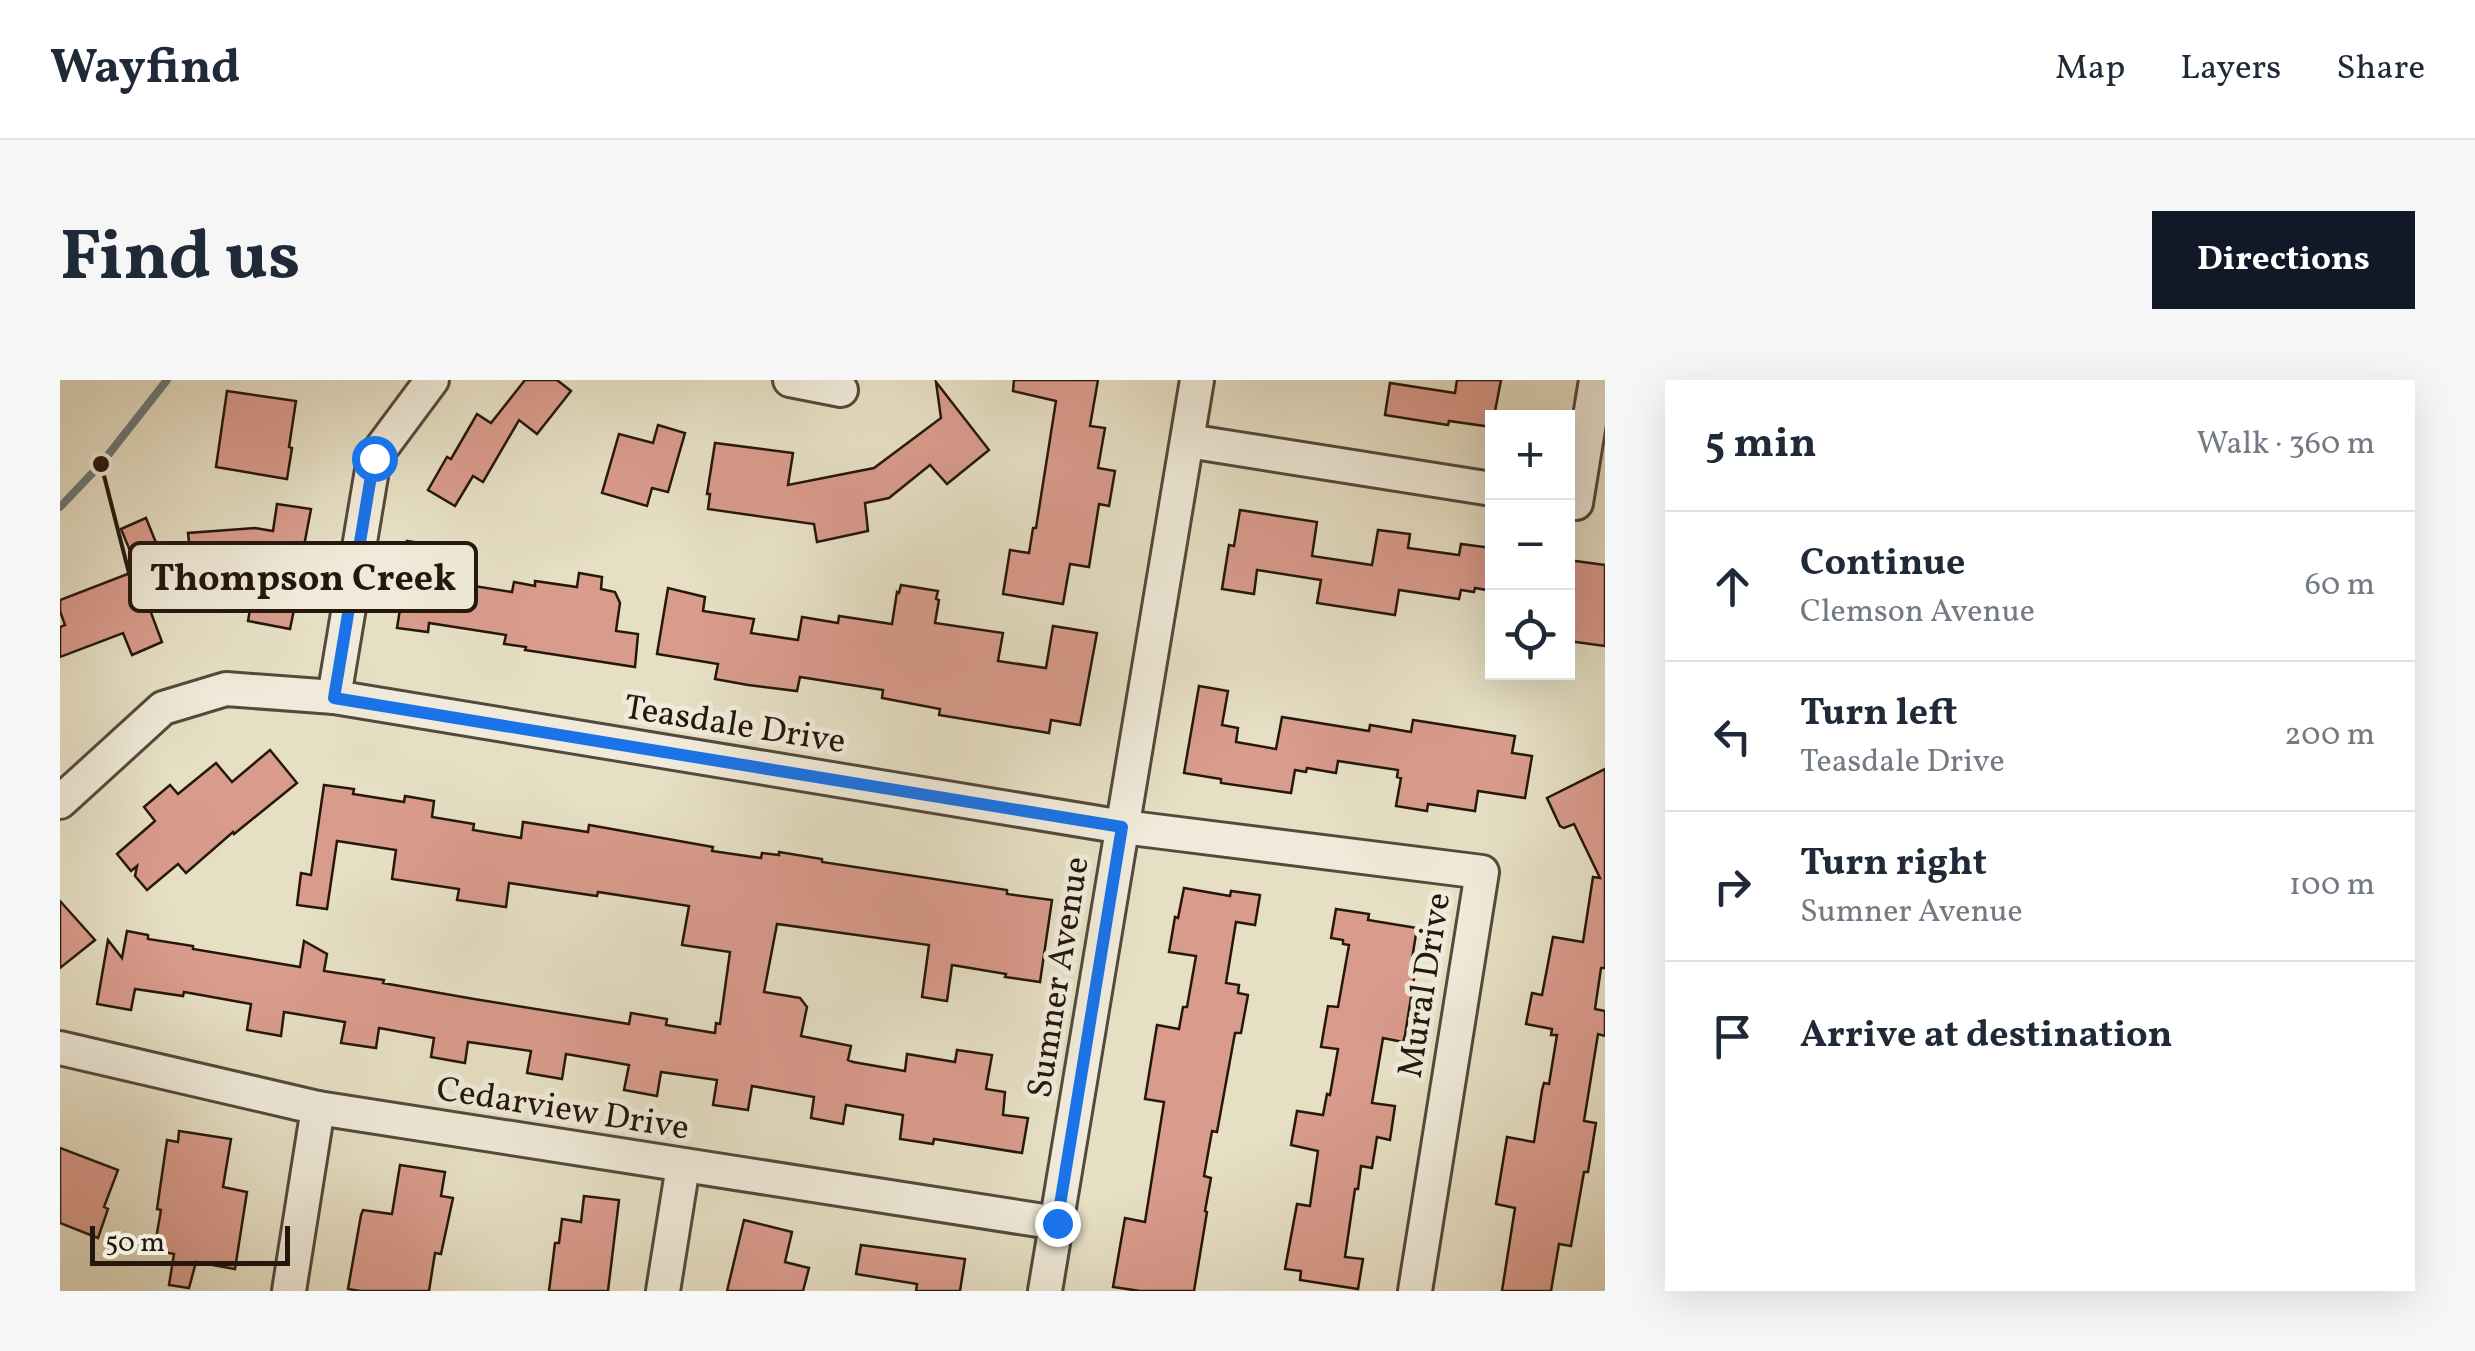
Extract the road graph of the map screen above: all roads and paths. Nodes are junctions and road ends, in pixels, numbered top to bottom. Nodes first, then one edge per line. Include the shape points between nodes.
1 (432, 380) edge
2 (790, 380) edge
3 (1197, 380) edge
4 (1596, 380) edge
5 (841, 390) dead end
6 (1188, 441) junction
7 (1485, 489) edge
8 (1583, 504) edge
9 (334, 698) junction
10 (60, 802) edge
11 (1122, 827) junction
12 (60, 1048) edge
13 (318, 1108) junction
14 (682, 1166) junction
15 (1057, 1223) junction
16 (288, 1291) edge
17 (663, 1291) edge
18 (1046, 1291) edge
19 (1415, 1291) edge

1 - 9 street via 374,458
2 - 5 street
3 - 6 street, Sumner Avenue
4 - 8 street
6 - 7 street
6 - 11 street, Sumner Avenue
9 - 10 street, Teasdale Drive via 226,689 163,708
9 - 11 street, Teasdale Drive
11 - 15 street, Sumner Avenue
11 - 19 street, Mural Drive via 1482,872
12 - 13 street, Cedarview Drive
13 - 14 street, Cedarview Drive
13 - 16 street
14 - 15 street, Cedarview Drive
14 - 17 street
15 - 18 street, Sumner Avenue

